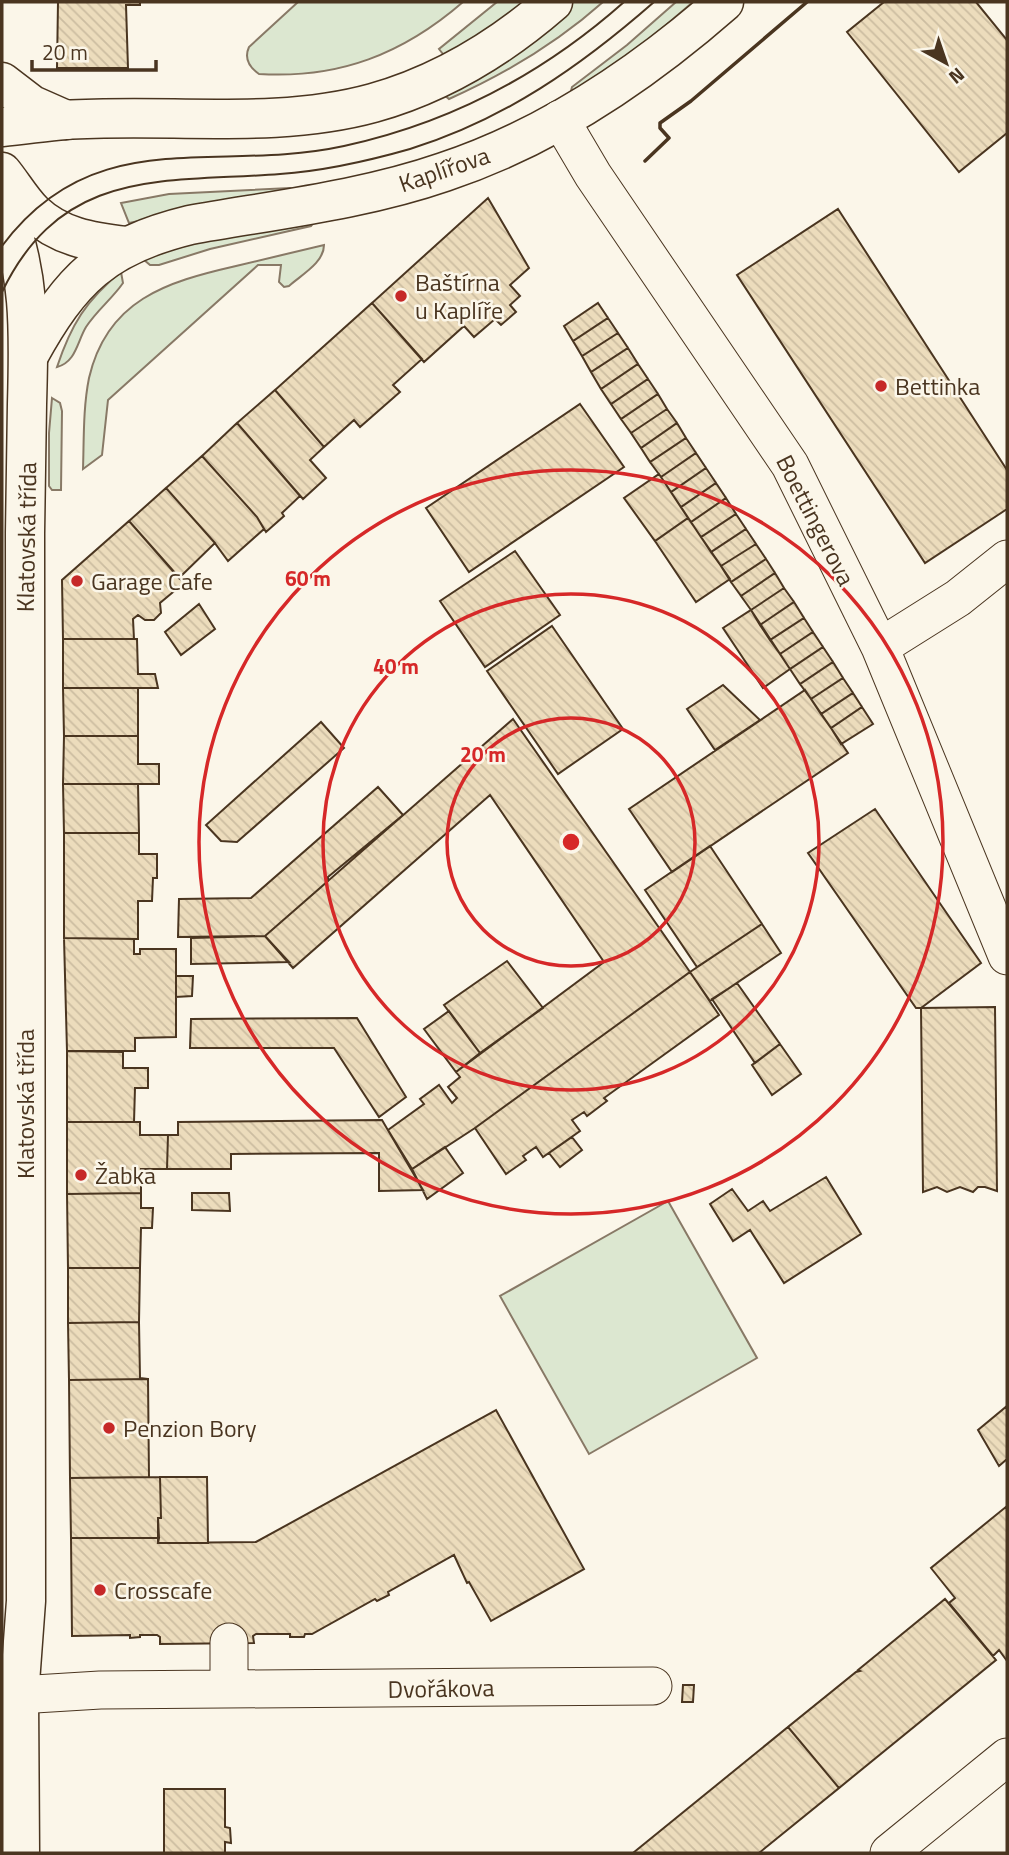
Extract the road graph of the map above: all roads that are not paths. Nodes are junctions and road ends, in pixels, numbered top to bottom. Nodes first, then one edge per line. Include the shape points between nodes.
1 (552, 2) edge
2 (724, 2) edge
3 (2, 82) edge
4 (561, 119) junction
5 (66, 120) junction
6 (2, 127) edge
7 (2, 172) edge
8 (2, 204) edge
9 (125, 246) junction
10 (29, 355) junction
11 (1007, 559) edge
12 (880, 647) junction
13 (1007, 956) edge
14 (229, 1642) dead end
15 (653, 1686) dead end
16 (229, 1689) junction
17 (10, 1696) edge
18 (1007, 1757) edge
19 (20, 1853) edge
20 (889, 1853) edge

1 - 5 main road via 460,69 373,103 332,112 239,119
2 - 4 main road, Kaplířova via 662,53
3 - 5 main road via 33,105
4 - 9 main road, Kaplířova via 509,146 413,182 190,225
4 - 12 street, Boettingerova via 593,174 790,465
5 - 6 main road
7 - 9 main road via 32,212 51,226 87,242
8 - 10 main road, Klatovská třída via 21,258
9 - 10 main road, Klatovská třída via 69,293
10 - 17 main road, Klatovská třída via 25,533 26,1601
11 - 12 street via 958,598
12 - 13 street, Boettingerova
14 - 16 street
15 - 16 street, Dvořákova
16 - 17 street, Dvořákova
17 - 19 main road, Klatovská třída
18 - 20 street

